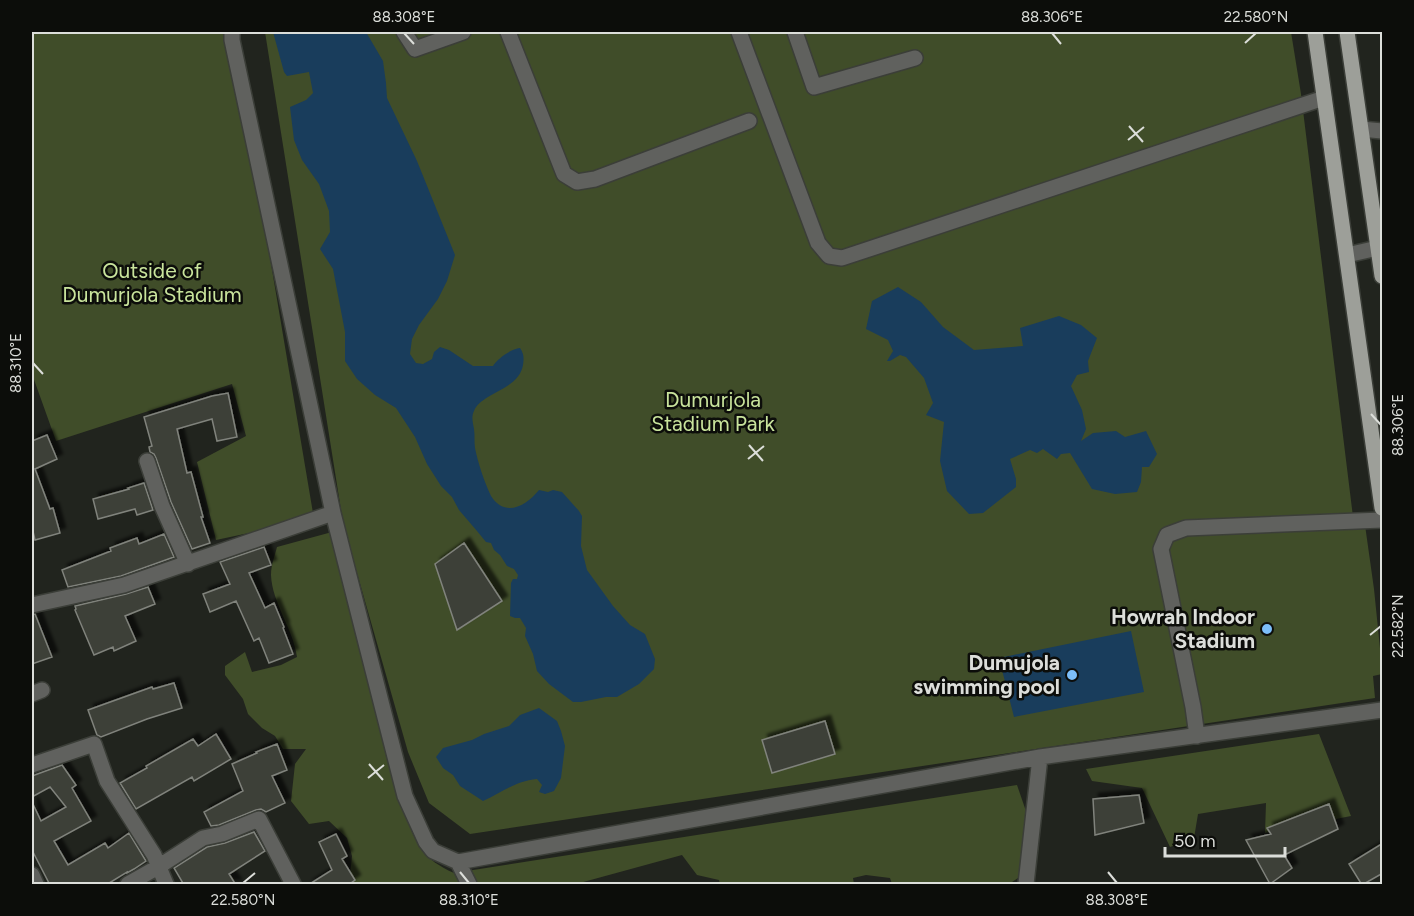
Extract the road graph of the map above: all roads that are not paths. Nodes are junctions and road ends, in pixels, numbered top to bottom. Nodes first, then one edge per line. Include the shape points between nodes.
1 (232, 32) edge
2 (404, 32) edge
3 (463, 32) edge
4 (508, 32) edge
5 (739, 32) edge
6 (795, 32) edge
7 (1315, 32) edge
8 (1347, 32) edge
9 (915, 58) dead end
10 (1324, 98) junction
11 (749, 121) dead end
12 (1361, 129) junction
13 (1383, 131) edge
14 (1380, 248) edge
15 (1347, 255) junction
16 (1383, 276) edge
17 (147, 461) dead end
18 (1383, 508) edge
19 (333, 513) junction
20 (1383, 520) edge
21 (188, 564) junction
22 (32, 605) edge
23 (1383, 710) edge
24 (1197, 736) junction
25 (1040, 757) junction
26 (32, 765) edge
27 (458, 862) junction
28 (158, 867) junction
29 (32, 875) edge
30 (36, 885) edge
31 (128, 885) edge
32 (166, 885) edge
33 (293, 885) edge
34 (469, 885) edge
35 (1026, 885) edge

1 - 19 street
2 - 3 street via 415,49
4 - 11 street via 564,174 578,182
5 - 10 street via 818,243 830,256 842,258
6 - 9 street via 814,87
7 - 10 main road
8 - 12 main road
10 - 15 main road
12 - 13 street
12 - 14 main road
14 - 15 street
14 - 16 main road
15 - 18 main road
17 - 21 street
19 - 21 street
19 - 27 street via 405,796 433,851
20 - 24 street via 1186,528 1167,535 1161,549
21 - 22 street via 124,585
23 - 24 street
24 - 25 street
25 - 27 street
25 - 35 street
26 - 28 street via 94,744 107,781
27 - 34 street
28 - 31 street
28 - 32 street
28 - 33 street via 203,838 259,819
29 - 30 street

